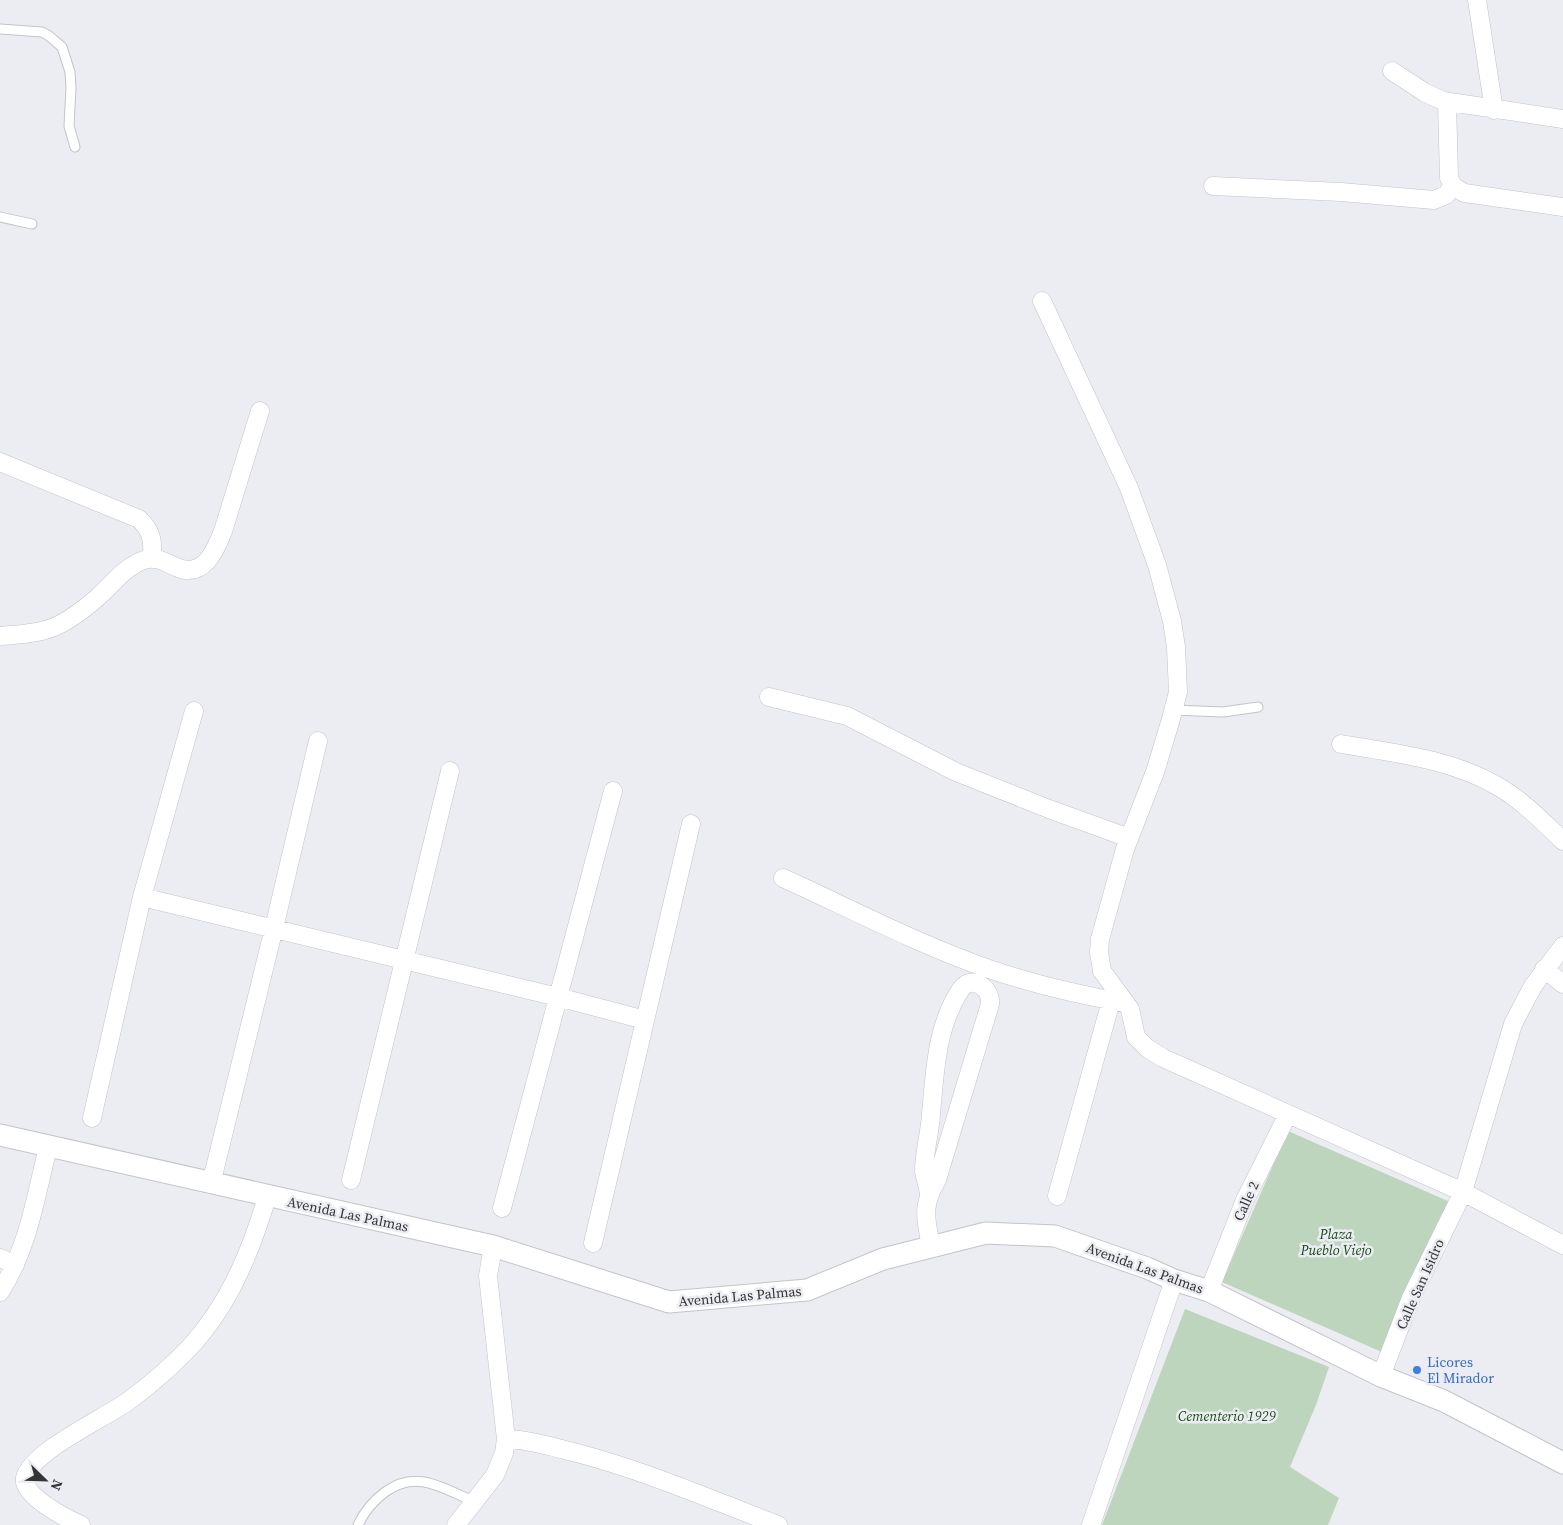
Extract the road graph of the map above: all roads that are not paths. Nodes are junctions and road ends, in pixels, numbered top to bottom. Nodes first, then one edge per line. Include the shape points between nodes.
1 (1477, 0) edge
2 (0, 29) edge
3 (1392, 71) dead end
4 (1447, 102) junction
5 (1494, 110) junction
6 (1563, 120) edge
7 (75, 147) dead end
8 (1213, 186) dead end
9 (1453, 186) junction
10 (1563, 207) edge
11 (0, 217) edge
12 (32, 224) dead end
13 (1042, 301) dead end
14 (260, 411) dead end
15 (0, 462) edge
16 (152, 558) junction
17 (0, 636) edge
18 (769, 697) dead end
19 (1258, 707) dead end
20 (1173, 710) junction
21 (194, 711) dead end
22 (318, 741) dead end
23 (1341, 744) dead end
24 (450, 771) dead end
25 (613, 791) dead end
26 (691, 824) dead end
27 (1129, 838) junction
28 (1563, 841) edge
29 (783, 878) dead end
30 (142, 896) junction
31 (274, 928) junction
32 (1563, 946) edge
33 (404, 960) junction
34 (1544, 968) junction
35 (1563, 984) edge
36 (558, 997) junction
37 (1119, 1002) junction
38 (645, 1020) junction
39 (1288, 1114) junction
40 (92, 1118) dead end
41 (0, 1135) edge
42 (48, 1147) junction
43 (351, 1180) dead end
44 (211, 1184) junction
45 (1463, 1192) junction
46 (929, 1194) junction
47 (1057, 1196) dead end
48 (267, 1197) junction
49 (502, 1208) dead end
50 (593, 1243) dead end
51 (1563, 1245) edge
52 (493, 1246) junction
53 (931, 1247) junction
54 (8, 1261) edge
55 (1174, 1280) junction
56 (1209, 1291) junction
57 (0, 1292) edge
58 (1381, 1376) junction
59 (506, 1439) junction
60 (1563, 1463) edge
61 (473, 1501) junction
62 (81, 1525) edge
63 (358, 1525) edge
64 (456, 1525) edge
65 (778, 1525) edge
66 (1091, 1525) edge

1 - 5 street
2 - 7 lane via 42,32 62,47 70,72 69,126
3 - 4 street via 1424,92
4 - 5 street
4 - 9 street via 1449,178
5 - 6 street
8 - 9 street via 1434,200 1446,195
9 - 10 street via 1464,193
11 - 12 lane
13 - 20 street via 1129,488 1157,565 1176,647 1178,692
14 - 16 street via 223,531 211,557 190,570
15 - 16 street via 139,519 150,533
16 - 17 street via 125,570 97,598 59,624 46,630
18 - 27 street via 847,716 956,772
19 - 20 lane via 1223,712
20 - 27 street via 1155,772
21 - 30 street
22 - 31 street
23 - 28 street via 1456,768 1498,786 1521,802
24 - 33 street
25 - 36 street
26 - 38 street
27 - 37 street via 1099,952 1102,971
29 - 37 street via 990,969
30 - 31 street
30 - 40 street
31 - 33 street
31 - 44 street
32 - 34 street, Calle San Isidro
33 - 36 street
33 - 43 street
34 - 35 street
34 - 45 street, Calle San Isidro via 1513,1024
36 - 38 street
36 - 49 street
37 - 39 street via 1133,1019 1136,1037 1147,1048
37 - 47 street
38 - 50 street
39 - 45 street
39 - 56 street, Calle 2 via 1245,1200
41 - 42 street, Avenida Las Palmas
42 - 44 street, Avenida Las Palmas
42 - 54 street via 28,1231
44 - 48 street, Avenida Las Palmas
45 - 51 street
45 - 58 street, Calle San Isidro via 1411,1298
46 - 46 street via 924,1171 937,1050 961,988 978,984 990,994 990,1004 937,1180
46 - 53 street via 925,1213
48 - 52 street, Avenida Las Palmas
48 - 62 street via 258,1230 234,1283 202,1334 148,1386 60,1444 29,1470 25,1486 30,1492
52 - 53 street, Avenida Las Palmas via 670,1302 807,1290 883,1259
52 - 59 street via 488,1276
53 - 55 street, Avenida Las Palmas via 986,1233 1055,1236
54 - 57 street
55 - 56 street, Avenida Las Palmas
55 - 66 street
56 - 58 street, Avenida Las Palmas
58 - 60 street, Avenida Las Palmas via 1444,1401
59 - 61 street via 500,1465
59 - 65 street via 540,1443 631,1469
61 - 63 lane via 429,1482 409,1480 380,1496
61 - 64 street

